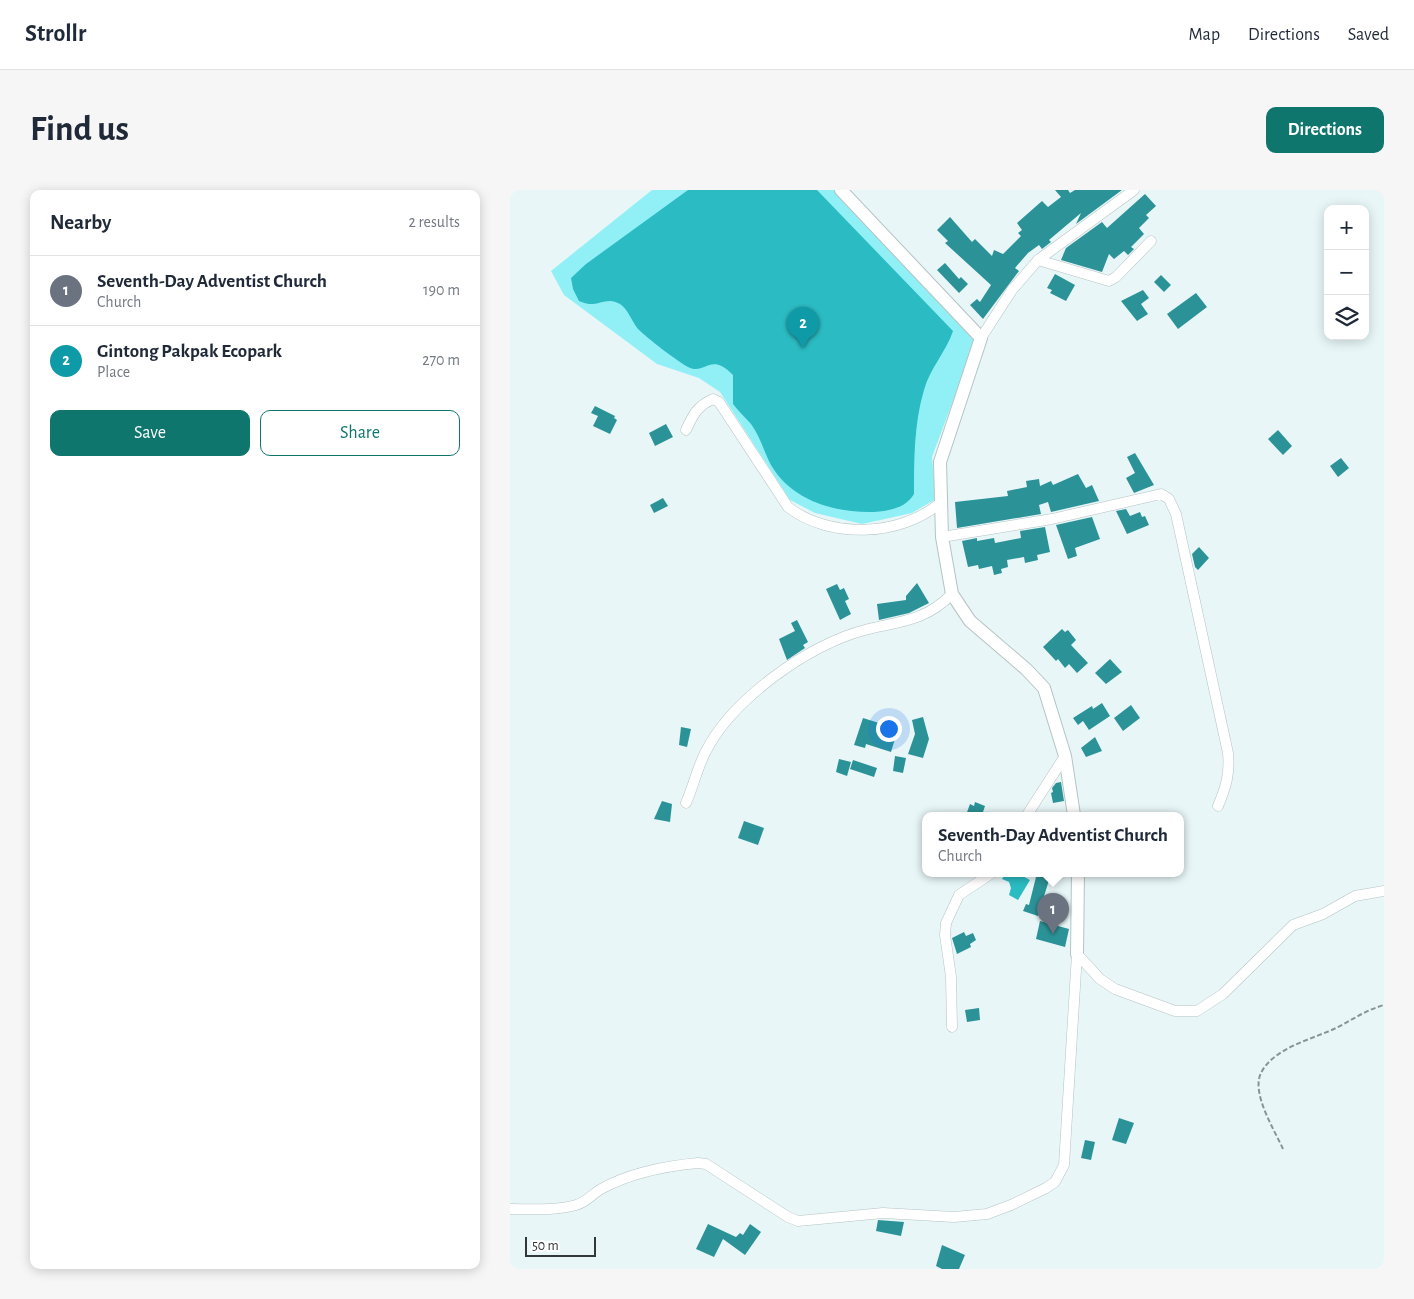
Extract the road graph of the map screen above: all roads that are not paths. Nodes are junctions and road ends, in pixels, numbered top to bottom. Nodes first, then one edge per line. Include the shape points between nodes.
1 (841, 190) edge
2 (1134, 190) edge
3 (1151, 242) dead end
4 (1038, 260) junction
5 (981, 338) junction
6 (686, 430) dead end
7 (940, 503) junction
8 (942, 537) junction
9 (952, 594) junction
10 (1065, 756) junction
11 (686, 803) dead end
12 (1218, 806) dead end
13 (1029, 812) edge
14 (1074, 812) edge
15 (986, 877) edge
16 (1078, 877) edge
17 (1384, 891) edge
18 (1077, 954) junction
19 (952, 1027) dead end
20 (510, 1209) edge

1 - 5 street
2 - 4 street
3 - 4 street via 1108,281
4 - 5 street via 1017,284
5 - 7 street via 940,462
6 - 7 street via 696,409 713,399 719,402 788,507 811,520 848,529 876,529 914,520 928,514
7 - 8 street
8 - 9 street
8 - 12 street via 1052,519 1161,494 1169,499 1176,514 1228,753 1228,782
9 - 10 street via 970,621 1044,688
9 - 11 street via 920,618 865,630 827,645 754,691 721,728 705,753
10 - 13 street
10 - 14 street
15 - 19 street via 959,896 946,923 952,977
16 - 18 street
17 - 18 street via 1355,896 1323,914 1293,925 1223,994 1197,1012 1176,1011 1114,989
18 - 20 street via 1064,1165 1055,1182 1011,1205 973,1216 883,1213 805,1222 788,1218 706,1164 698,1163 624,1178 575,1206

